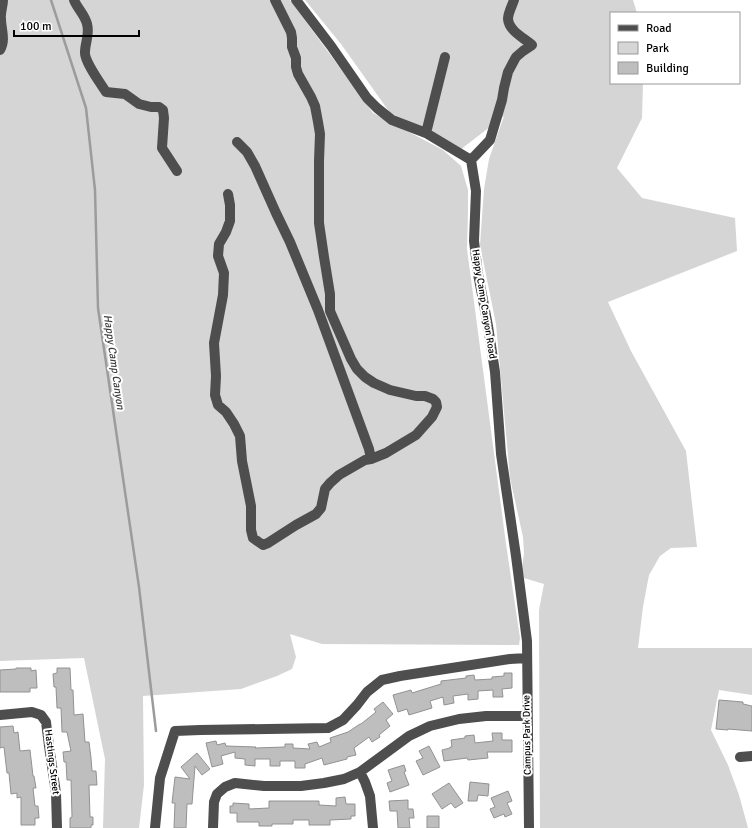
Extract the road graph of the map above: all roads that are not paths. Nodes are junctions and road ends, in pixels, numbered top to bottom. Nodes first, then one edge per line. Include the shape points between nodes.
1 (3, 0) edge
2 (74, 0) edge
3 (275, 0) edge
4 (296, 0) edge
5 (514, 0) edge
6 (0, 50) edge
7 (446, 58) dead end
8 (426, 133) junction
9 (237, 142) dead end
10 (471, 160) junction
11 (177, 171) dead end
12 (228, 194) dead end
13 (371, 459) junction
14 (526, 641) joint
15 (526, 658) junction
16 (0, 716) edge
17 (527, 716) junction
18 (752, 756) edge
19 (740, 757) dead end
20 (360, 772) junction
21 (57, 828) edge
22 (155, 828) edge
23 (213, 828) edge
24 (373, 828) edge
25 (529, 828) edge

1 - 6 street via 0,17 3,40
2 - 11 street via 87,24 84,53 88,64 106,92 124,94 139,104 163,110 162,148
3 - 13 street via 291,32 298,74 315,106 320,134 321,235 330,311 340,336 357,369 365,377 390,390 425,396 436,402 436,411 416,435
4 - 8 street via 367,98 392,120
5 - 10 street via 509,24 532,45 516,57 508,72 490,140
7 - 8 street
8 - 10 street
9 - 13 street via 255,166 290,242
10 - 14 street, Happy Camp Canyon Road via 476,191 474,241 495,372 501,454
12 - 13 street via 230,221 219,244 218,256 224,272 223,295 214,343 215,395 218,405 226,412 240,436 242,462 251,506 253,538 263,545 316,514 321,508 325,489 330,483 339,475
14 - 15 street, Campus Park Drive
15 - 17 street, Campus Park Drive
15 - 22 street via 382,680 367,692 343,720 328,728 175,731 160,778
16 - 21 street, Hastings Street via 32,712 41,715 46,722 56,793
17 - 20 street via 486,716 430,726 409,736
17 - 25 street, Campus Park Drive
18 - 19 street
20 - 23 street via 344,779 301,786 235,783 225,786 217,794 214,802
20 - 24 street via 370,796

